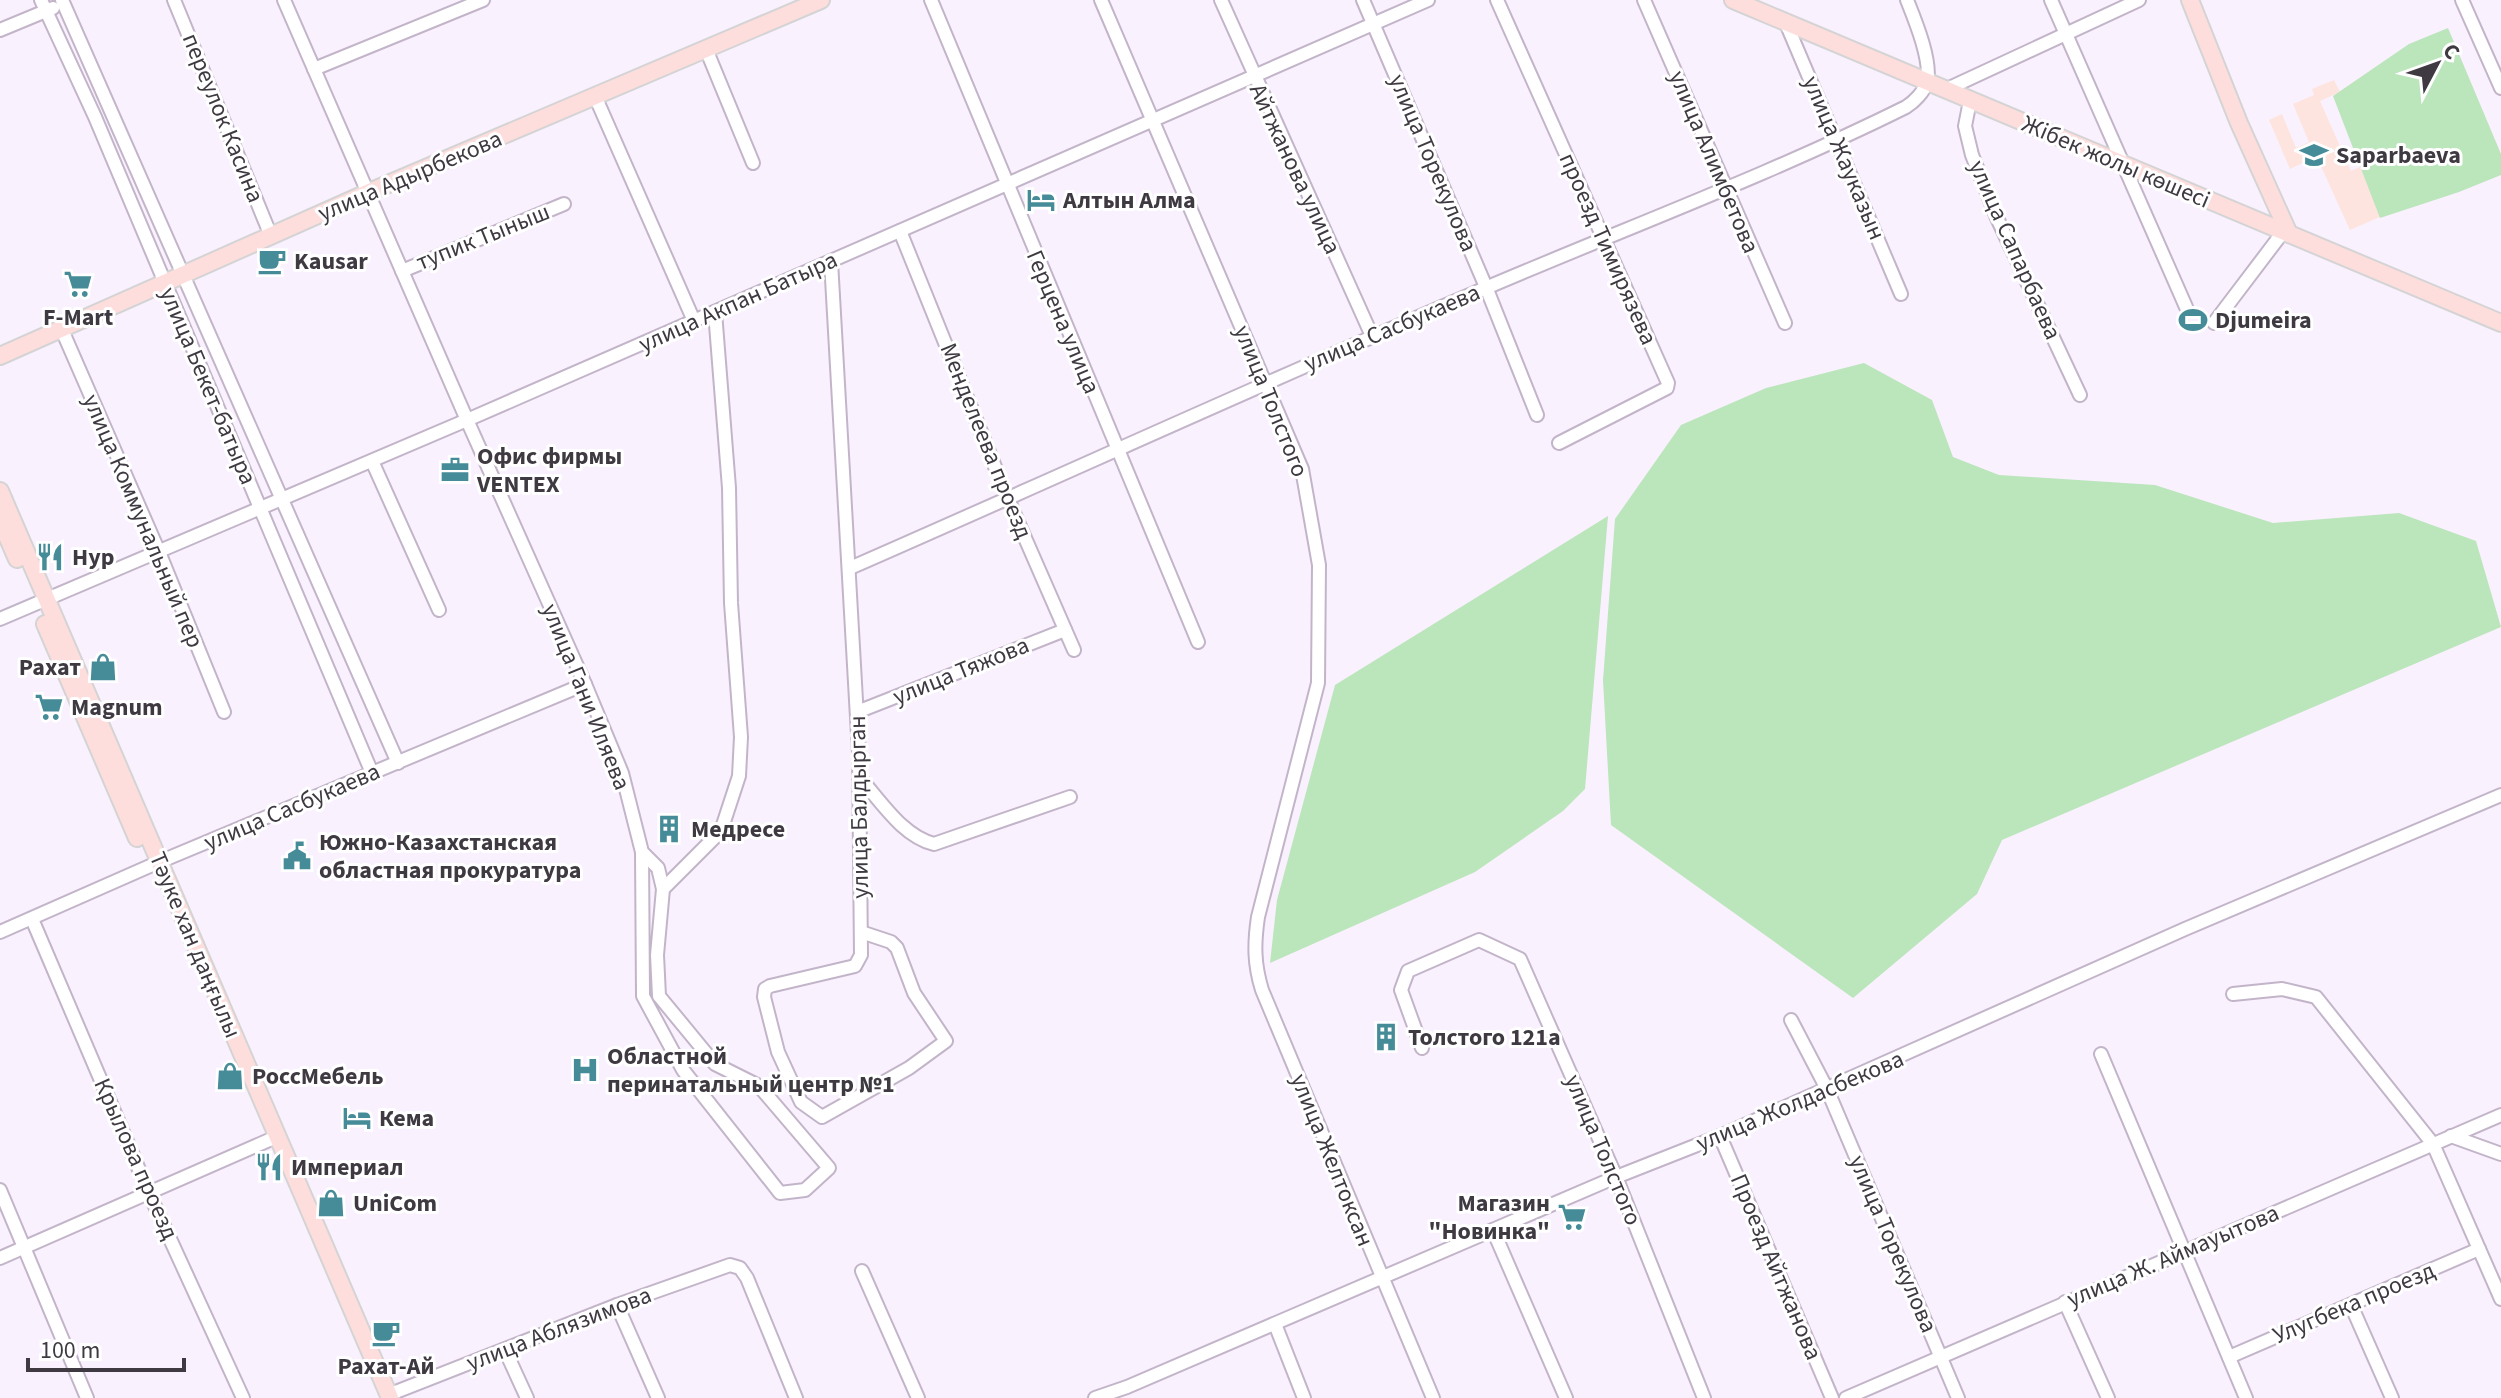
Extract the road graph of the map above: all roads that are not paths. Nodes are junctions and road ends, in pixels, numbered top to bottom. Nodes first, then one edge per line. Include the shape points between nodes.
1 (174, 0) edge
2 (284, 0) edge
3 (483, 0) edge
4 (821, 0) edge
5 (931, 0) edge
6 (1101, 0) edge
7 (1221, 0) edge
8 (1363, 0) edge
9 (1428, 0) edge
10 (1497, 0) edge
11 (1644, 0) edge
12 (1733, 0) edge
13 (1907, 0) edge
14 (2051, 0) edge
15 (2139, 0) edge
16 (2190, 0) edge
17 (2462, 0) edge
18 (65, 1) edge
19 (43, 5) edge
20 (1766, 7) edge
21 (1786, 23) junction
22 (1373, 25) junction
23 (0, 30) edge
24 (2066, 34) junction
25 (706, 49) junction
26 (2495, 54) edge
27 (314, 69) junction
28 (1253, 77) junction
29 (1927, 82) junction
30 (2501, 88) edge
31 (1945, 90) junction
32 (595, 96) junction
33 (1970, 101) junction
34 (1153, 121) junction
35 (1836, 140) junction
36 (753, 163) dead end
37 (2124, 165) junction
38 (1006, 185) junction
39 (1724, 189) junction
40 (367, 193) junction
41 (564, 204) dead end
42 (900, 231) junction
43 (2286, 233) junction
44 (271, 236) junction
45 (1603, 240) junction
46 (831, 261) junction
47 (402, 271) junction
48 (182, 275) junction
49 (165, 282) junction
50 (1486, 287) junction
51 (1901, 294) dead end
52 (2186, 307) dead end
53 (715, 312) junction
54 (694, 321) junction
55 (1785, 323) dead end
56 (2214, 323) dead end
57 (2501, 323) edge
58 (62, 330) junction
59 (1372, 336) junction
60 (0, 356) edge
61 (1264, 382) junction
62 (2080, 395) dead end
63 (1537, 415) dead end
64 (467, 420) junction
65 (1559, 443) dead end
66 (1117, 452) junction
67 (372, 461) junction
68 (0, 491) edge
69 (1008, 499) junction
70 (281, 500) junction
71 (260, 509) junction
72 (0, 520) edge
73 (159, 552) junction
74 (850, 568) junction
75 (41, 602) junction
76 (439, 610) dead end
77 (0, 619) edge
78 (1065, 630) junction
79 (1198, 642) dead end
80 (1074, 650) dead end
81 (585, 684) junction
82 (224, 712) dead end
83 (857, 712) junction
84 (398, 763) junction
85 (372, 773) junction
86 (859, 777) junction
87 (2501, 795) edge
88 (1070, 797) dead end
89 (642, 852) junction
90 (154, 865) junction
91 (662, 893) junction
92 (1258, 917) joint
93 (32, 919) junction
94 (0, 932) edge
95 (861, 932) junction
96 (2233, 994) dead end
97 (1791, 1020) dead end
98 (1422, 1048) dead end
99 (2101, 1054) dead end
100 (1827, 1089) junction
101 (2501, 1115) edge
102 (1720, 1136) junction
103 (2451, 1136) junction
104 (273, 1138) junction
105 (2433, 1144) junction
106 (2501, 1154) edge
107 (1616, 1177) junction
108 (0, 1190) edge
109 (149, 1193) junction
110 (1493, 1230) junction
111 (25, 1247) junction
112 (2479, 1249) junction
113 (2183, 1252) junction
114 (0, 1258) edge
115 (862, 1271) dead end
116 (1381, 1279) junction
117 (2501, 1299) edge
118 (2065, 1302) junction
119 (617, 1305) junction
120 (2351, 1305) junction
121 (1275, 1324) junction
122 (505, 1350) junction
123 (1941, 1357) junction
124 (2229, 1357) junction
125 (1130, 1393) edge
126 (386, 1397) edge
127 (87, 1398) edge
128 (243, 1398) edge
129 (527, 1398) edge
130 (658, 1398) edge
131 (796, 1398) edge
132 (918, 1398) edge
133 (1095, 1398) edge
134 (1304, 1398) edge
135 (1433, 1398) edge
136 (1566, 1398) edge
137 (1704, 1398) edge
138 (1832, 1398) edge
139 (1846, 1398) edge
140 (1958, 1398) edge
141 (2108, 1398) edge
142 (2246, 1398) edge
143 (2392, 1398) edge

1 - 44 street, переулок Касина
2 - 27 street, улица Гани Иляева
3 - 27 street
4 - 25 main road, улица Адырбекова
5 - 38 street, Герцена улица
6 - 34 street, улица Толстого
7 - 28 street, Айтжанова улица
8 - 22 street, улица Торекулова
9 - 22 street, улица Акпан Батыра
10 - 45 street, проезд Тимирязева
11 - 39 street, улица Алимбетова
12 - 20 main road, Жібек жолы көшесі
13 - 29 street via 1924,52
14 - 24 street
15 - 24 street
16 - 43 main road
17 - 26 street
18 - 19 street
18 - 48 street, улица Бекет-батыра
19 - 23 street
19 - 49 street, улица Бекет-батыра
20 - 21 main road, Жібек жолы көшесі
21 - 29 main road, Жібек жолы көшесі
21 - 35 street, улица Жауказын
22 - 28 street, улица Акпан Батыра
22 - 50 street, улица Торекулова
24 - 31 street
24 - 37 street
25 - 32 main road, улица Адырбекова
25 - 36 street
26 - 30 street
27 - 40 street, улица Гани Иляева
28 - 34 street, улица Акпан Батыра
28 - 59 street, Айтжанова улица
29 - 31 main road, Жібек жолы көшесі
29 - 35 street, улица Сасбукаева via 1911,105
31 - 33 main road, Жібек жолы көшесі
32 - 40 main road, улица Адырбекова
32 - 54 street
33 - 37 main road, Жібек жолы көшесі
33 - 62 street, улица Сапарбаева via 1965,126 1972,155
34 - 38 street, улица Акпан Батыра
34 - 61 street, улица Толстого
35 - 39 street, улица Сасбукаева
35 - 51 street, улица Жауказын
37 - 43 main road, Жібек жолы көшесі
37 - 52 street
38 - 42 street, улица Акпан Батыра
38 - 66 street, Герцена улица
39 - 45 street, улица Сасбукаева
39 - 55 street, улица Алимбетова
40 - 44 main road, улица Адырбекова
40 - 47 street, улица Гани Иляева
41 - 47 street, тупик Тыныш
42 - 46 street, улица Акпан Батыра
42 - 69 street, Менделеева проезд
43 - 56 street
43 - 57 main road, Жібек жолы көшесі
44 - 48 main road, улица Адырбекова
45 - 50 street, улица Сасбукаева
45 - 65 street, проезд Тимирязева via 1669,386
46 - 53 street, улица Акпан Батыра
46 - 74 street, улица Балдырган
47 - 64 street, улица Гани Иляева
48 - 49 main road, улица Адырбекова
48 - 70 street, улица Бекет-батыра
49 - 58 main road, улица Адырбекова
49 - 71 street, улица Бекет-батыра
50 - 59 street, улица Сасбукаева
50 - 63 street, улица Торекулова
53 - 54 street, улица Акпан Батыра
53 - 91 street via 729,488 739,776 721,831
54 - 64 street, улица Акпан Батыра
58 - 60 main road, улица Адырбекова
58 - 73 street, улица Коммунальный пер
59 - 61 street, улица Сасбукаева
61 - 66 street, улица Сасбукаева
61 - 92 street, улица Толстого via 1309,498 1319,565 1320,627 1318,683
64 - 67 street, улица Акпан Батыра
64 - 81 street, улица Гани Иляева
66 - 69 street, улица Сасбукаева
66 - 79 street, Герцена улица
67 - 70 street, улица Акпан Батыра
67 - 76 street
68 - 75 main road, Тәуке хан даңғылы
69 - 74 street, улица Сасбукаева
69 - 78 street, Менделеева проезд
70 - 71 street, улица Акпан Батыра
70 - 84 street, улица Бекет-батыра
71 - 73 street, улица Акпан Батыра
71 - 85 street, улица Бекет-батыра
72 - 75 main road, Тәуке хан даңғылы
73 - 75 street, улица Акпан Батыра
73 - 82 street, улица Коммунальный пер
74 - 83 street, улица Балдырган
75 - 77 street, улица Акпан Батыра
75 - 90 main road, Тәуке хан даңғылы
78 - 80 street, Менделеева проезд
78 - 83 street, улица Тяжова
81 - 84 street, улица Сасбукаева
81 - 89 street, улица Гани Иляева via 622,773
83 - 86 street, улица Балдырган
84 - 85 street, улица Сасбукаева
85 - 90 street, улица Сасбукаева
86 - 88 street via 911,834 934,844
86 - 95 street, улица Балдырган
87 - 100 street, улица Жолдасбекова
89 - 91 street via 658,868
89 - 91 street, улица Гани Иляева via 643,996 683,1070 780,1193 805,1190 829,1168 759,1086 715,1064 659,996
90 - 93 street, улица Сасбукаева
90 - 104 main road, Тәуке хан даңғылы
92 - 116 street, улица Желтоксан via 1255,966 1262,990
93 - 94 street, улица Сасбукаева
93 - 109 street, Крылова проезд
95 - 95 street, улица Балдырган via 855,966 765,989 778,1052 801,1102 822,1117 946,1041 914,993 897,948
96 - 105 street via 2282,989 2316,997
97 - 100 street, улица Торекулова
98 - 107 street, улица Толстого via 1401,990 1408,971 1479,940 1520,959
99 - 113 street
100 - 102 street, улица Жолдасбекова
100 - 123 street, улица Торекулова
101 - 103 street, улица Ж. Аймауытова
102 - 107 street, улица Жолдасбекова
102 - 138 street, Проезд Айтжанова
103 - 105 street, улица Ж. Аймауытова
103 - 106 street
104 - 109 street
104 - 126 main road, Тәуке хан даңғылы
105 - 112 street
105 - 113 street, улица Ж. Аймауытова
107 - 110 street, улица Жолдасбекова
107 - 137 street, улица Толстого
108 - 111 street
109 - 111 street
109 - 128 street, Крылова проезд
110 - 116 street, улица Жолдасбекова
110 - 136 street
111 - 114 street
111 - 127 street
112 - 117 street
112 - 120 street, Улугбека проезд
113 - 118 street, улица Ж. Аймауытова
113 - 124 street
115 - 132 street
116 - 121 street, улица Жолдасбекова
116 - 135 street, улица Желтоксан
118 - 123 street, улица Ж. Аймауытова
118 - 141 street
119 - 122 street, улица Аблязимова
119 - 130 street
119 - 131 street, улица Аблязимова via 730,1265 740,1268
120 - 124 street, Улугбека проезд
120 - 143 street
121 - 125 street, улица Жолдасбекова
121 - 134 street
122 - 126 street, улица Аблязимова
122 - 129 street
123 - 139 street, улица Ж. Аймауытова
123 - 140 street, улица Торекулова
124 - 142 street
125 - 133 street, улица Жолдасбекова

